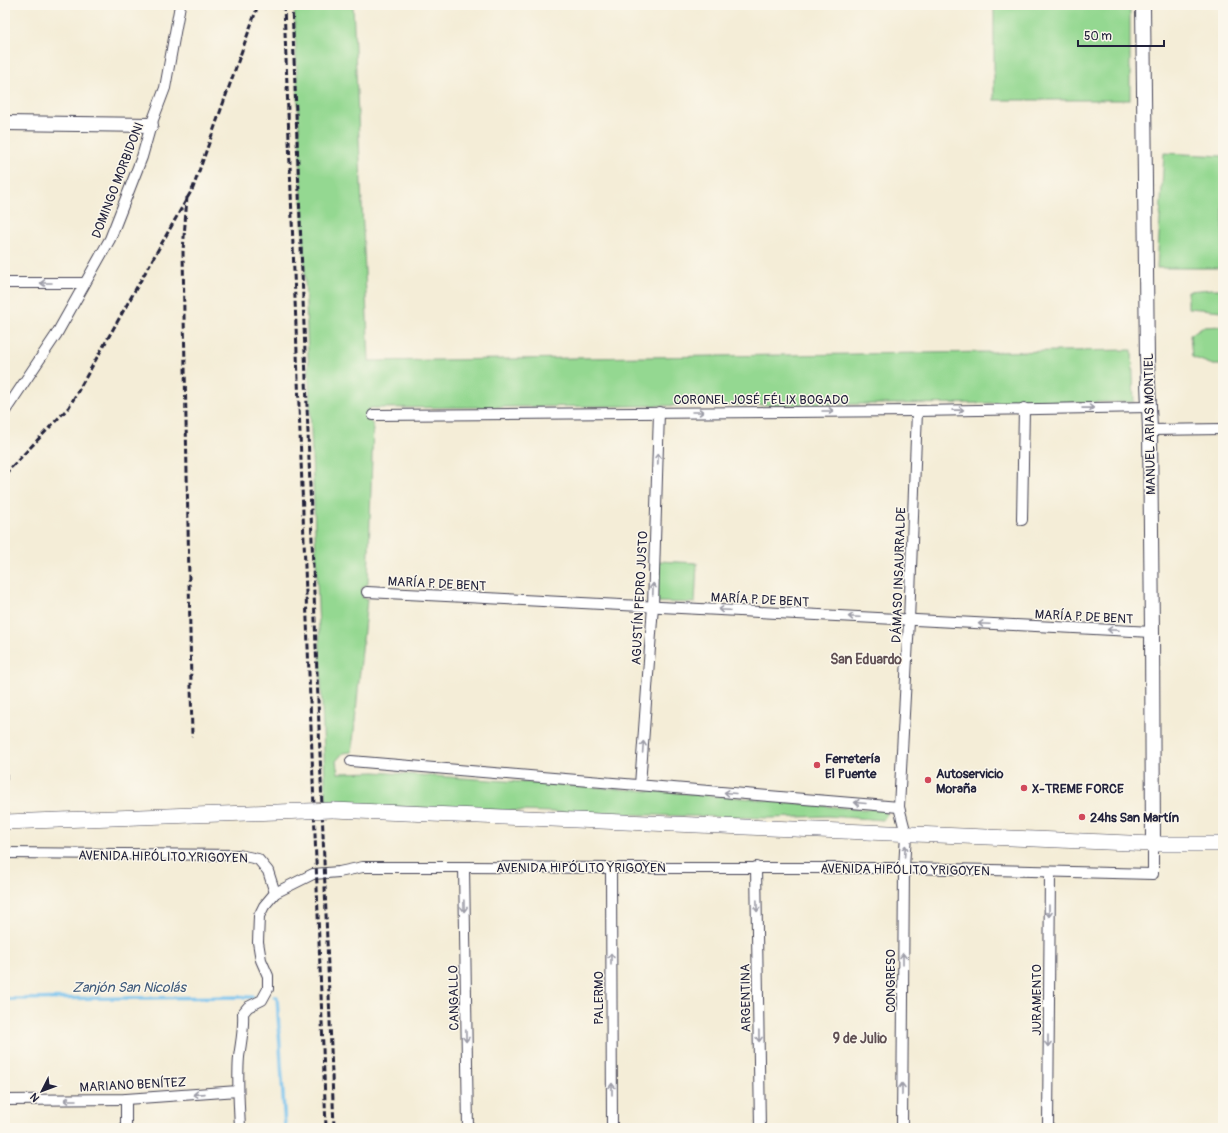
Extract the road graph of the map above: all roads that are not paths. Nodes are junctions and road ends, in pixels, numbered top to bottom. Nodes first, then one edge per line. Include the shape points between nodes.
1 (180, 5) edge
2 (1144, 5) edge
3 (5, 123) edge
4 (151, 125) junction
5 (5, 283) edge
6 (85, 283) junction
7 (1149, 407) junction
8 (1024, 408) junction
9 (5, 411) edge
10 (917, 411) junction
11 (659, 412) junction
12 (373, 415) dead end
13 (1223, 428) edge
14 (1150, 430) junction
15 (1022, 520) dead end
16 (367, 592) dead end
17 (653, 606) junction
18 (909, 621) junction
19 (1152, 632) junction
20 (351, 762) dead end
21 (640, 785) junction
22 (899, 807) junction
23 (5, 822) edge
24 (906, 834) junction
25 (1153, 844) junction
26 (1223, 844) edge
27 (5, 853) edge
28 (464, 867) junction
29 (756, 867) junction
30 (611, 868) junction
31 (904, 868) junction
32 (1050, 872) junction
33 (275, 893) junction
34 (238, 1091) junction
35 (126, 1099) junction
36 (5, 1100) edge
37 (126, 1128) edge
38 (240, 1128) edge
39 (468, 1128) edge
40 (612, 1128) edge
41 (760, 1128) edge
42 (902, 1128) edge
43 (1048, 1128) edge

1 - 4 street, DOMINGO MORBIDONI via 165,88
2 - 7 street, MANUEL ARIAS MONTIEL
3 - 4 street
4 - 6 street, DOMINGO MORBIDONI via 142,157 110,240
6 -> 5 street
6 - 9 street, DOMINGO MORBIDONI via 56,335
8 -> 7 street, CORONEL JOSÉ FÉLIX BOGADO
7 - 14 street, MANUEL ARIAS MONTIEL
10 -> 8 street, CORONEL JOSÉ FÉLIX BOGADO
8 - 15 street
11 -> 10 street, CORONEL JOSÉ FÉLIX BOGADO
10 - 18 street, DÁMASO INSAURRALDE
11 - 12 street, CORONEL JOSÉ FÉLIX BOGADO
17 -> 11 street, AGUSTÍN PEDRO JUSTO
13 - 14 street
14 - 19 street, MANUEL ARIAS MONTIEL
16 - 17 street, MARÍA P. DE BENT
18 -> 17 street, MARÍA P. DE BENT
21 -> 17 street, AGUSTÍN PEDRO JUSTO
19 -> 18 street, MARÍA P. DE BENT
18 - 22 street, DÁMASO INSAURRALDE
19 - 25 street, MANUEL ARIAS MONTIEL
20 - 21 street
22 -> 21 street
22 - 24 street, DÁMASO INSAURRALDE
23 - 24 main road, bridge via 333,810
24 - 25 main road
31 -> 24 street, CONGRESO
25 - 26 main road
25 - 32 street, AVENIDA HIPÓLITO YRIGOYEN via 1153,874
27 - 33 street, AVENIDA HIPÓLITO YRIGOYEN via 239,855 258,859 268,871
28 - 30 street, AVENIDA HIPÓLITO YRIGOYEN
28 - 33 street, AVENIDA HIPÓLITO YRIGOYEN via 363,867 313,874
28 -> 39 street, CANGALLO
29 - 30 street, AVENIDA HIPÓLITO YRIGOYEN
29 - 31 street, AVENIDA HIPÓLITO YRIGOYEN
29 -> 41 street, ARGENTINA
40 -> 30 street, PALERMO
31 - 32 street, AVENIDA HIPÓLITO YRIGOYEN
42 -> 31 street, CONGRESO
32 -> 43 street, JURAMENTO
33 - 34 street via 259,916 258,942 261,960 268,976 268,989 262,1000 248,1007 243,1014
34 -> 35 street, MARIANO BENÍTEZ
34 - 38 street
35 -> 36 street, MARIANO BENÍTEZ
35 - 37 street

